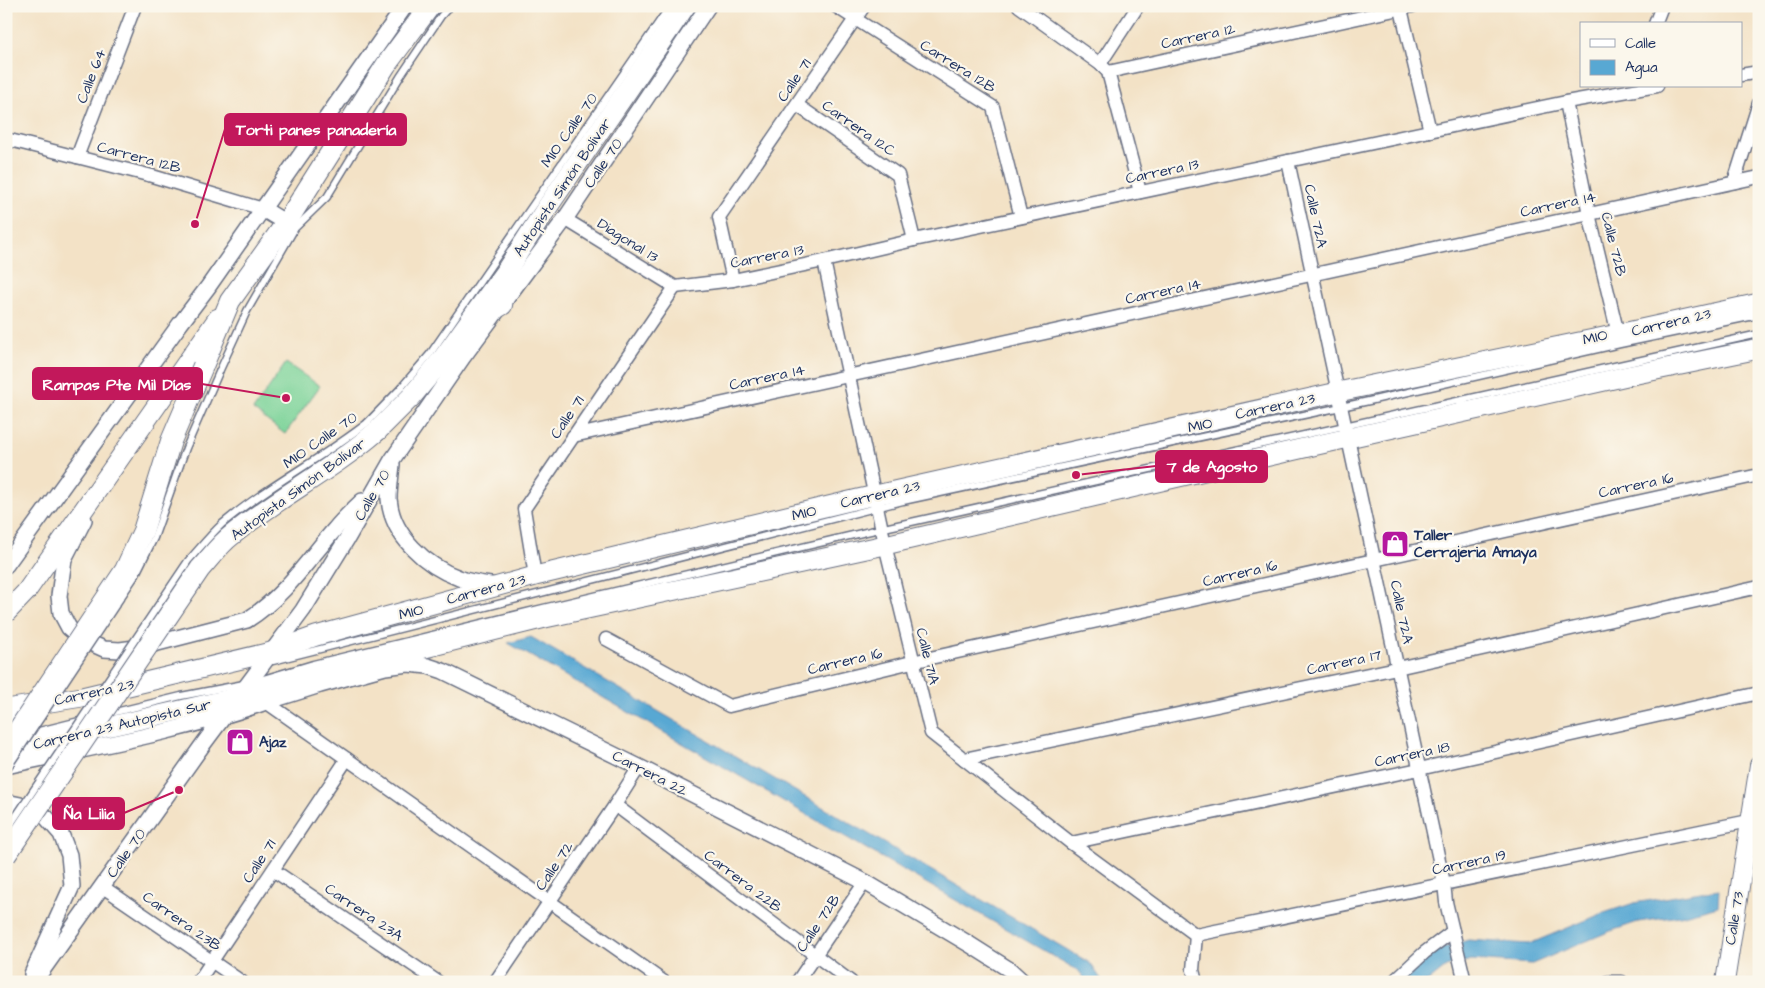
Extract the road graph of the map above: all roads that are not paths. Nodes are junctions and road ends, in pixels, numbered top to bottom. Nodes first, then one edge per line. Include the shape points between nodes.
1 (135, 6) edge
2 (405, 6) edge
3 (430, 6) edge
4 (450, 6) edge
5 (670, 6) edge
6 (685, 6) edge
7 (708, 6) edge
8 (835, 6) edge
9 (864, 6) edge
10 (1020, 6) edge
11 (1138, 6) edge
12 (1662, 6) edge
13 (1407, 7) edge
14 (854, 19) junction
15 (1656, 22) edge
16 (1104, 68) junction
17 (1759, 72) edge
18 (1742, 74) edge
19 (1631, 88) edge
20 (1566, 102) junction
21 (1759, 103) edge
22 (796, 105) junction
23 (1430, 131) junction
24 (6, 139) edge
25 (77, 157) junction
26 (1288, 161) junction
27 (1759, 176) edge
28 (1734, 182) junction
29 (1140, 192) junction
30 (263, 209) junction
31 (1589, 214) junction
32 (1021, 218) junction
33 (565, 219) junction
34 (286, 223) junction
35 (914, 240) junction
36 (824, 261) junction
37 (508, 268) junction
38 (1312, 274) junction
39 (733, 280) junction
40 (675, 287) junction
41 (230, 301) junction
42 (1759, 303) edge
43 (502, 305) junction
44 (1759, 315) edge
45 (466, 326) junction
46 (1618, 334) junction
47 (1759, 334) edge
48 (1759, 349) edge
49 (211, 368) junction
50 (848, 376) junction
51 (1339, 400) junction
52 (372, 427) junction
53 (1346, 432) junction
54 (573, 436) junction
55 (392, 460) junction
56 (109, 472) junction
57 (1759, 475) edge
58 (377, 485) junction
59 (876, 501) junction
60 (884, 537) junction
61 (1374, 560) junction
62 (6, 565) edge
63 (535, 576) junction
64 (498, 586) junction
65 (1759, 587) edge
66 (6, 613) edge
67 (606, 639) dead end
68 (263, 660) junction
69 (912, 662) junction
70 (1397, 668) junction
71 (1759, 693) edge
72 (251, 694) junction
73 (121, 696) dead end
74 (82, 705) dead end
75 (6, 709) edge
76 (54, 711) dead end
77 (223, 717) junction
78 (6, 720) edge
79 (6, 739) edge
80 (6, 749) edge
81 (347, 759) junction
82 (964, 759) junction
83 (1759, 765) edge
84 (639, 767) junction
85 (6, 768) edge
86 (1419, 769) junction
87 (6, 802) edge
88 (615, 805) junction
89 (1749, 821) junction
90 (6, 831) edge
91 (1071, 843) junction
92 (6, 856) edge
93 (273, 870) junction
94 (865, 882) junction
95 (1444, 883) junction
96 (103, 887) junction
97 (550, 902) junction
98 (1454, 934) junction
99 (1196, 935) junction
100 (815, 956) junction
101 (212, 962) junction
102 (1464, 975) edge
103 (1194, 976) edge
104 (28, 982) edge
105 (34, 982) edge
106 (198, 982) edge
107 (242, 982) edge
108 (438, 982) edge
109 (495, 982) edge
110 (664, 982) edge
111 (797, 982) edge
112 (851, 982) edge
113 (1024, 982) edge
114 (1393, 982) edge
115 (1608, 982) edge
116 (1622, 982) edge
117 (1725, 982) edge

1 - 25 street, Calle 64
2 - 30 street
3 - 34 highway via 386,64
4 - 49 lane via 400,77 327,197 295,228
5 - 52 lane, MIO Calle 70 via 430,354
6 - 37 highway, Autopista Simón Bolívar
7 - 33 street, Calle 70
8 - 14 street, Carrera 12B
9 - 14 street, Calle 71
10 - 16 street
11 - 16 street
12 - 15 street
13 - 16 street, Carrera 12
13 - 23 street
14 - 22 street, Calle 71
14 - 32 street, Carrera 12B via 993,107
16 - 29 street
17 - 18 street
19 - 20 street, Carrera 13
20 - 23 street, Carrera 13
20 - 31 street, Calle 72B
21 - 28 street
22 - 35 street, Carrera 12C via 898,175
22 - 39 street, Calle 71 via 718,217
23 - 26 street, Carrera 13
24 - 25 street, Carrera 12B
25 - 30 street, Carrera 12B
26 - 29 street, Carrera 13
26 - 38 street, Calle 72A
27 - 28 street, Carrera 14
28 - 31 street, Carrera 14
29 - 32 street, Carrera 13
30 - 34 street
30 - 62 street
31 - 38 street, Carrera 14
31 - 46 street, Calle 72B
32 - 35 street, Carrera 13
33 - 40 street, Diagonal 13
33 - 43 street, Calle 70
34 - 41 highway
35 - 36 street, Carrera 13
36 - 39 street, Carrera 13
36 - 50 street, Calle 71A
37 - 43 highway
37 - 45 highway, Autopista Simón Bolívar
38 - 50 street, Carrera 14
38 - 51 street, Calle 72A
39 - 40 street, Carrera 13
40 - 54 street, Calle 71
41 - 49 highway
41 - 56 main road
42 - 46 main road, Carrera 23
43 - 45 highway
43 - 55 street, Calle 70
44 - 51 lane, MIO
45 - 52 highway, Autopista Simón Bolívar via 411,397
46 - 51 main road, Carrera 23
47 - 53 lane
48 - 53 main road
49 - 80 highway, bridge via 171,440 143,531 125,570
49 - 85 lane, bridge via 154,538 135,576
50 - 54 street, Carrera 14
50 - 59 street, Calle 71A
51 - 53 street, Calle 72A
51 - 59 main road, Carrera 23
52 - 90 lane, MIO Calle 70, bridge via 345,440 259,496 221,525 188,561
52 - 92 highway, Autopista Simón Bolívar, bridge via 354,452 230,536 200,569
53 - 60 main road
53 - 61 street, Calle 72A
54 - 63 street, Calle 71 via 524,509
55 - 58 street, Calle 70
55 - 64 street via 389,499 398,527 410,545 426,562 460,579
56 - 58 street via 64,559 59,596 61,613 69,628 89,643 104,649 120,650 253,617 286,589 336,528
56 - 66 main road via 26,592
57 - 61 street, Carrera 16
58 - 68 street, Calle 70 via 303,610
59 - 60 street, Calle 71A
59 - 63 main road, Carrera 23
59 - 68 lane, MIO via 312,650
60 - 69 street, Calle 71A
60 - 72 main road via 545,618
61 - 69 street, Carrera 16
61 - 70 street, Calle 72A
63 - 64 main road, Carrera 23
64 - 68 main road, Carrera 23 via 316,636
65 - 70 street, Carrera 17
67 - 69 street, Carrera 16 via 729,706
68 - 72 street, Calle 70
68 - 75 main road, Carrera 23
69 - 82 street, Calle 71A via 931,734
70 - 82 street, Carrera 17
70 - 86 street, Calle 72A
71 - 86 street, Carrera 18
72 - 77 street, Calle 70
72 - 77 street
72 - 79 lane via 181,696
72 - 80 main road, Carrera 23 Autopista Sur
72 - 81 street
72 - 84 street, Carrera 22 via 320,684 385,667 428,666
73 - 74 lane
76 - 78 lane
77 - 85 street
77 - 96 street, Calle 70
81 - 93 street, Calle 71
81 - 97 street
82 - 91 street, Calle 71A
83 - 89 main road, Calle 73
84 - 88 street, Calle 72
84 - 94 street, Carrera 22
86 - 91 street, Carrera 18
86 - 95 street, Calle 72A
87 - 104 street via 30,808 46,817 61,834 69,855 72,886
88 - 97 street, Calle 72
88 - 100 street, Carrera 22B
89 - 95 street, Carrera 19
89 - 117 main road, Calle 73
91 - 99 street, Calle 71A
93 - 101 street, Calle 71
93 - 108 street, Carrera 23A
94 - 100 street, Calle 72B
94 - 113 street, Carrera 22 via 969,944
95 - 98 street, Calle 72A
95 - 99 street, Carrera 19
96 - 101 street, Carrera 23B
96 - 105 street, Calle 70
97 - 109 street, Calle 72
97 - 110 street
98 - 102 street, Calle 72A
98 - 114 street via 1424,953
99 - 103 street
100 - 111 street, Calle 72B
100 - 112 street, Carrera 22B
101 - 106 street, Calle 71
101 - 107 street, Carrera 23B
115 - 116 street

